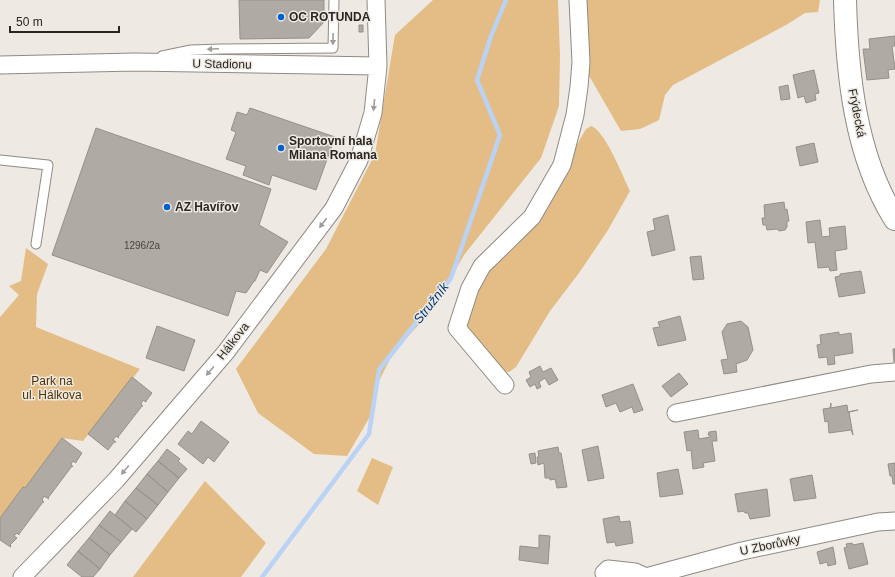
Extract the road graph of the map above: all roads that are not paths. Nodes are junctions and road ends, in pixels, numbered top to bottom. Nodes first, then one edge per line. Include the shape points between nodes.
1 (334, 0) edge
2 (376, 0) edge
3 (578, 0) edge
4 (845, 0) edge
5 (135, 62) junction
6 (0, 65) edge
7 (378, 66) junction
8 (0, 160) edge
9 (895, 219) edge
10 (36, 244) dead end
11 (895, 372) edge
12 (505, 385) dead end
13 (676, 413) dead end
14 (895, 521) edge
15 (22, 577) edge
16 (606, 577) edge
17 (646, 577) edge

1 -> 5 lane via 333,48 191,50
2 - 7 street
3 - 12 street via 579,87 575,115 562,165 532,218 482,266 470,288 457,328
4 - 9 street, Frýdecká via 850,71 864,147 884,202
5 - 6 street, U Stadionu
5 - 7 street, U Stadionu
7 -> 15 street, Hálkova via 373,112 359,160 334,208 226,352 116,480
8 - 10 lane via 48,165
11 - 13 street via 871,374
14 - 17 street, U Zborůvky via 878,522 742,551
16 - 17 street, U Zborůvky via 604,574 608,569 635,572

